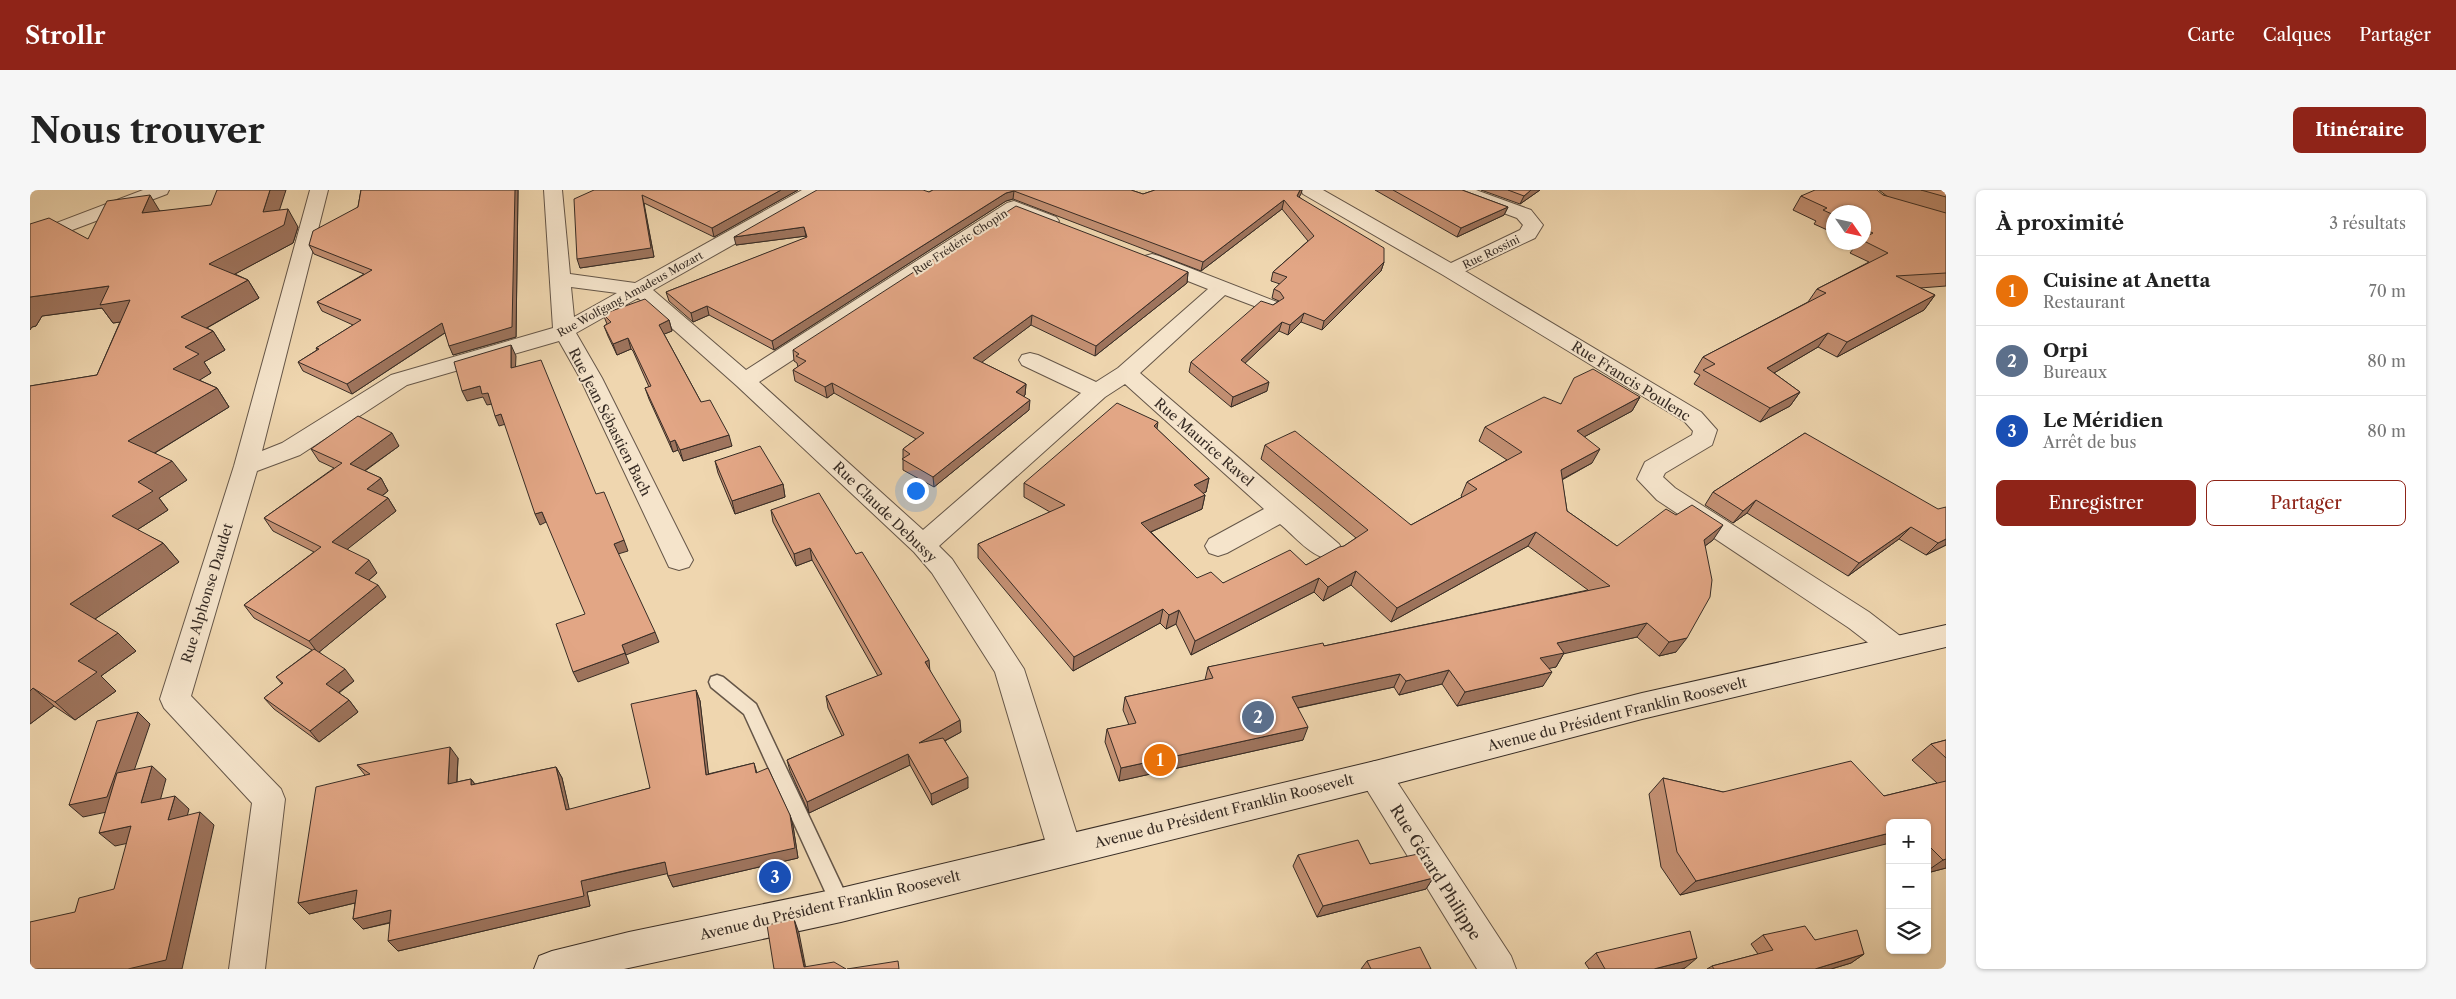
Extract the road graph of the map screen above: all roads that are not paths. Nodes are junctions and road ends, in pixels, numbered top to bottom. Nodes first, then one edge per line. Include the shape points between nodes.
1 (160, 190) edge
2 (319, 190) edge
3 (553, 190) edge
4 (1310, 190) edge
5 (1459, 190) edge
6 (811, 191) edge
7 (1068, 228) edge
8 (30, 240) edge
9 (1132, 252) edge
10 (1450, 271) junction
11 (561, 279) junction
12 (1222, 287) junction
13 (641, 290) junction
14 (1270, 306) edge
15 (564, 331) junction
16 (1030, 360) dead end
17 (1126, 373) junction
18 (745, 381) junction
19 (1097, 392) junction
20 (246, 466) junction
21 (1282, 511) junction
22 (924, 545) junction
23 (1218, 546) dead end
24 (1330, 551) edge
25 (679, 560) dead end
26 (1946, 631) edge
27 (1946, 636) edge
28 (1894, 647) junction
29 (717, 682) dead end
30 (1375, 775) junction
31 (1065, 850) junction
32 (841, 905) junction
33 (611, 962) edge
34 (247, 969) edge
35 (552, 969) edge
36 (1498, 969) edge

1 - 8 street
2 - 20 street, Rue Alphonse Daudet
3 - 11 street, Rue Jean Sébastien Bach
4 - 10 street, Rue Francis Poulenc
5 - 10 street, Rue Rossini via 1524,214 1533,225 1528,234
6 - 13 street, Rue Wolfgang Amadeus Mozart
7 - 18 street, Rue Frédéric Chopin via 1014,207
9 - 12 street
10 - 28 street, Rue Francis Poulenc via 1693,417 1705,430 1703,439 1654,468 1650,479 1666,494 1852,615
11 - 13 street
11 - 15 street, Rue Jean Sébastien Bach
12 - 14 street
12 - 17 street
13 - 15 street, Rue Wolfgang Amadeus Mozart
13 - 18 street, Rue Claude Debussy
15 - 20 street, Rue Wolfgang Amadeus Mozart via 399,380 291,449
15 - 25 street, Rue Jean Sébastien Bach via 591,378
16 - 19 street
17 - 19 street
17 - 21 street, Rue Maurice Ravel
18 - 22 street, Rue Claude Debussy
19 - 22 street
20 - 34 street, Rue Alphonse Daudet via 175,699 269,799
21 - 23 street
21 - 24 street, Rue Maurice Ravel
22 - 31 street, Rue Claude Debussy via 942,566 1009,669
26 - 28 street, Avenue du Président Franklin Roosevelt
27 - 28 street, Avenue du Président Franklin Roosevelt
28 - 30 street, Avenue du Président Franklin Roosevelt via 1642,706
29 - 32 lane via 750,709
30 - 31 street, Avenue du Président Franklin Roosevelt
30 - 36 street, Rue Gérard Philippe
31 - 32 street, Avenue du Président Franklin Roosevelt
32 - 33 street, Avenue du Président Franklin Roosevelt
33 - 35 street, Avenue du Président Franklin Roosevelt

